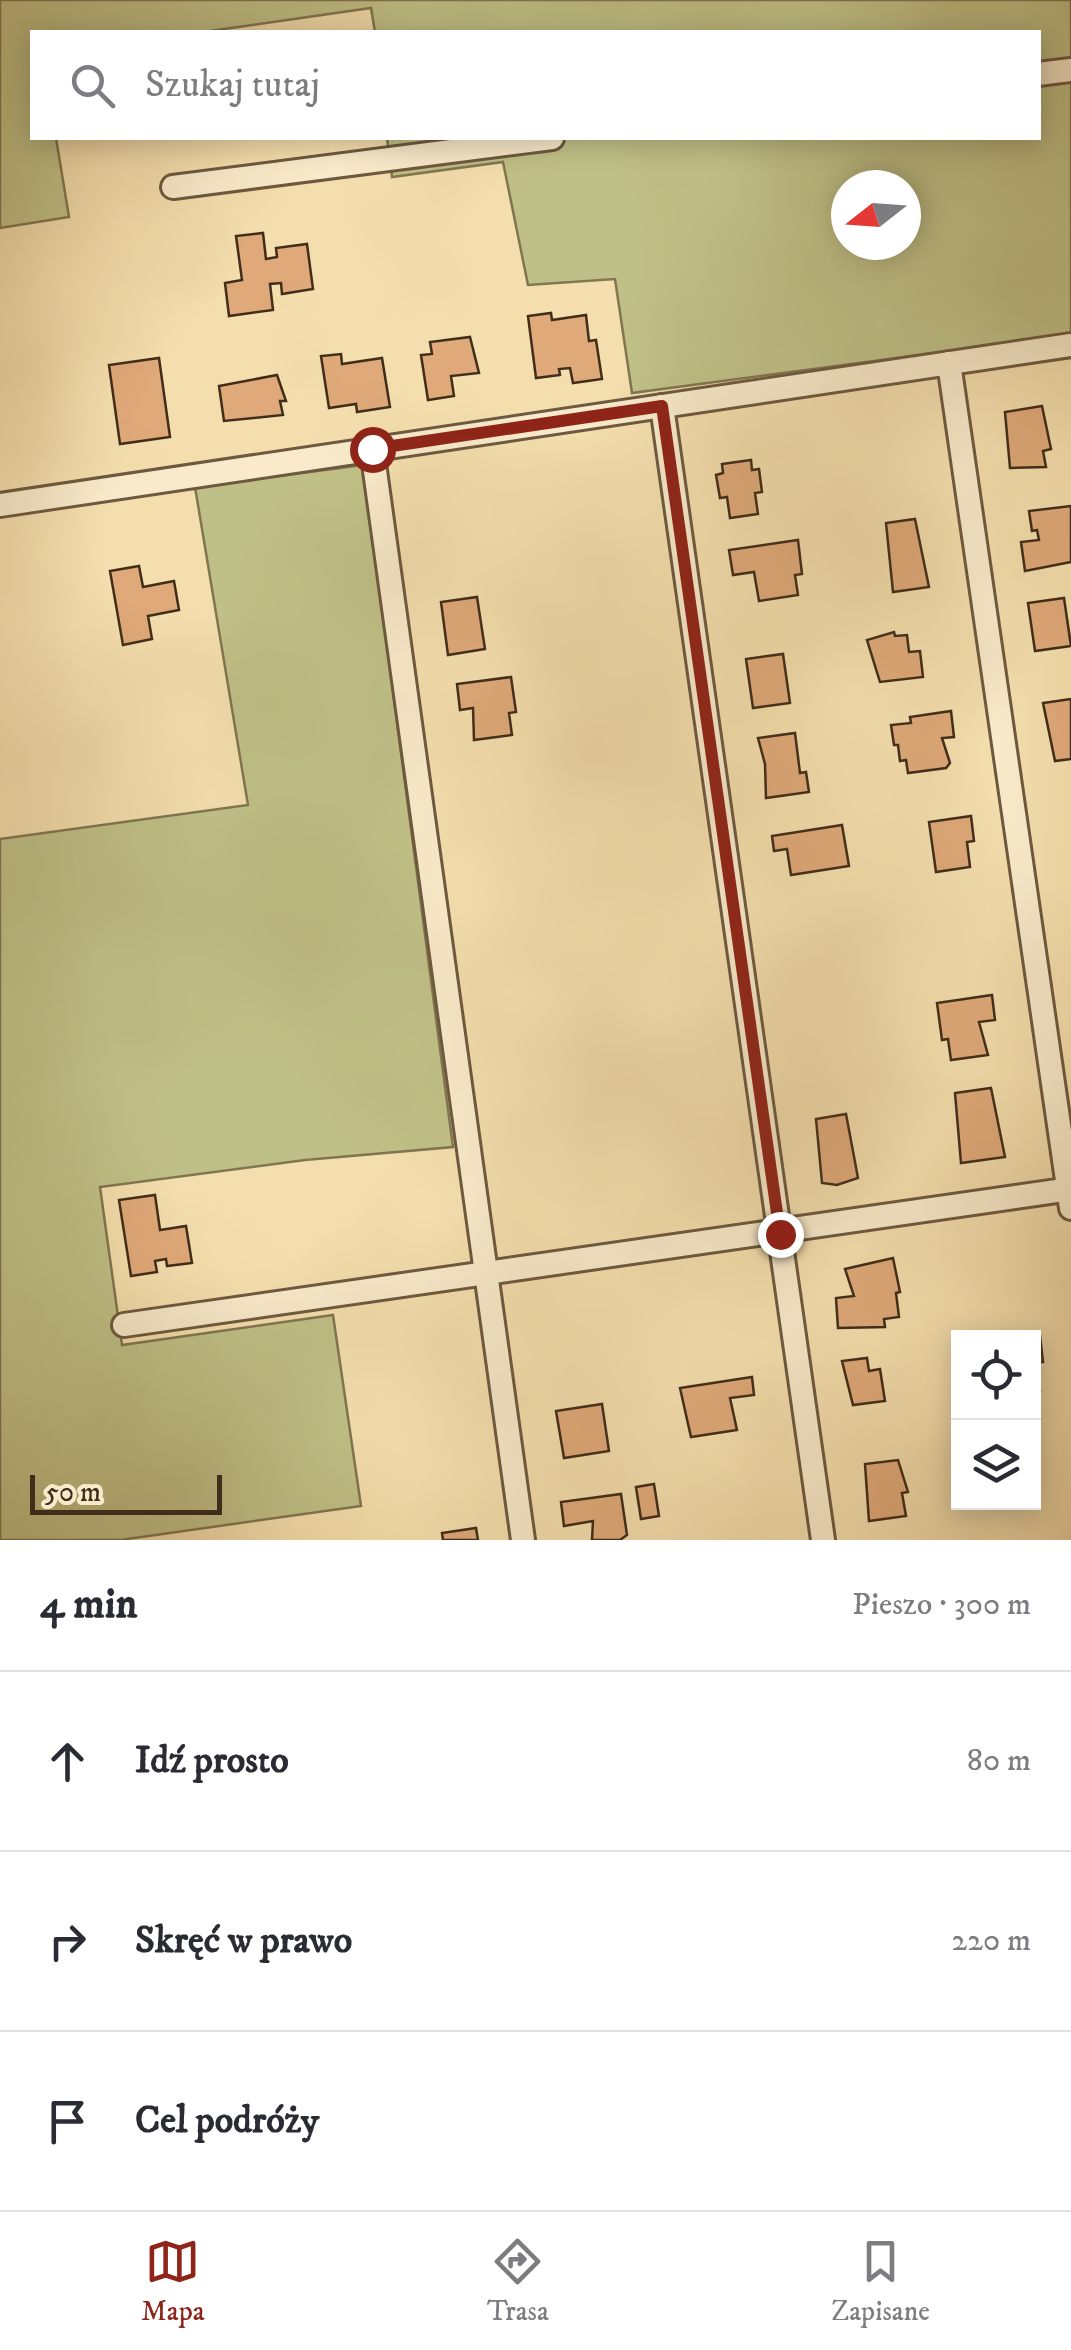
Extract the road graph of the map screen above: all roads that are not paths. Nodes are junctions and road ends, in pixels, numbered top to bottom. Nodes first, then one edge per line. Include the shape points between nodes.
1 (1071, 70) edge
2 (1041, 74) edge
3 (537, 140) edge
4 (174, 187) dead end
5 (1071, 345) edge
6 (948, 364) junction
7 (662, 406) junction
8 (372, 449) junction
9 (0, 504) edge
10 (1070, 1195) edge
11 (780, 1234) junction
12 (486, 1276) junction
13 (124, 1325) dead end
14 (523, 1540) edge
15 (823, 1540) edge

1 - 2 street
3 - 4 street
5 - 6 street
6 - 7 street
6 - 10 street
7 - 8 street
7 - 11 street
8 - 9 street
8 - 12 street
10 - 11 street
11 - 12 street
11 - 15 street
12 - 13 street
12 - 14 street

